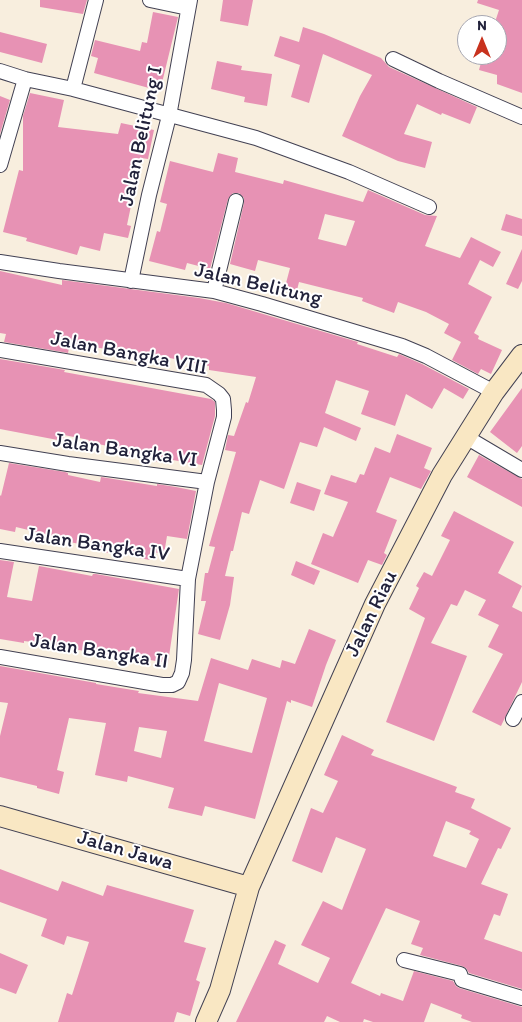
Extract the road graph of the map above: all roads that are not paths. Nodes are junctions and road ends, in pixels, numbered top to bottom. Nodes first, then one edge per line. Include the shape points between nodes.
1 (96, 0) edge
2 (150, 0) edge
3 (189, 4) edge
4 (393, 59) dead end
5 (0, 71) edge
6 (25, 79) junction
7 (73, 89) junction
8 (169, 116) junction
9 (522, 117) edge
10 (0, 165) edge
11 (236, 202) dead end
12 (429, 207) dead end
13 (0, 262) edge
14 (131, 281) junction
15 (214, 292) junction
16 (0, 350) edge
17 (522, 355) edge
18 (494, 392) junction
19 (466, 437) junction
20 (0, 453) edge
21 (522, 470) edge
22 (207, 482) junction
23 (0, 552) edge
24 (188, 579) junction
25 (0, 657) edge
26 (522, 702) edge
27 (514, 719) dead end
28 (0, 816) edge
29 (249, 887) junction
30 (404, 960) dead end
31 (522, 998) edge
32 (206, 1022) edge

1 - 7 street
2 - 3 street
3 - 8 street, Jalan Belitung I
4 - 9 street
5 - 6 street
6 - 7 street
6 - 10 street
7 - 8 street
8 - 12 street via 256,138 350,172
8 - 14 street, Jalan Belitung I
11 - 15 street
13 - 14 street, Jalan Belitung
14 - 15 street, Jalan Belitung
15 - 18 street, Jalan Belitung via 402,346
16 - 22 street, Jalan Bangka VIII via 212,388 223,399 224,417
17 - 18 main road, Jalan Riau
18 - 19 main road, Jalan Riau
19 - 21 street
19 - 29 main road, Jalan Riau via 375,604
20 - 22 street, Jalan Bangka VI
22 - 24 street, Jalan Bangka VI
23 - 24 street, Jalan Bangka IV
24 - 25 street, Jalan Bangka II via 184,660 181,678 176,684 162,686
26 - 27 street
28 - 29 main road, Jalan Jawa
29 - 32 main road, Jalan Riau via 220,990
30 - 31 street via 460,974 462,980

